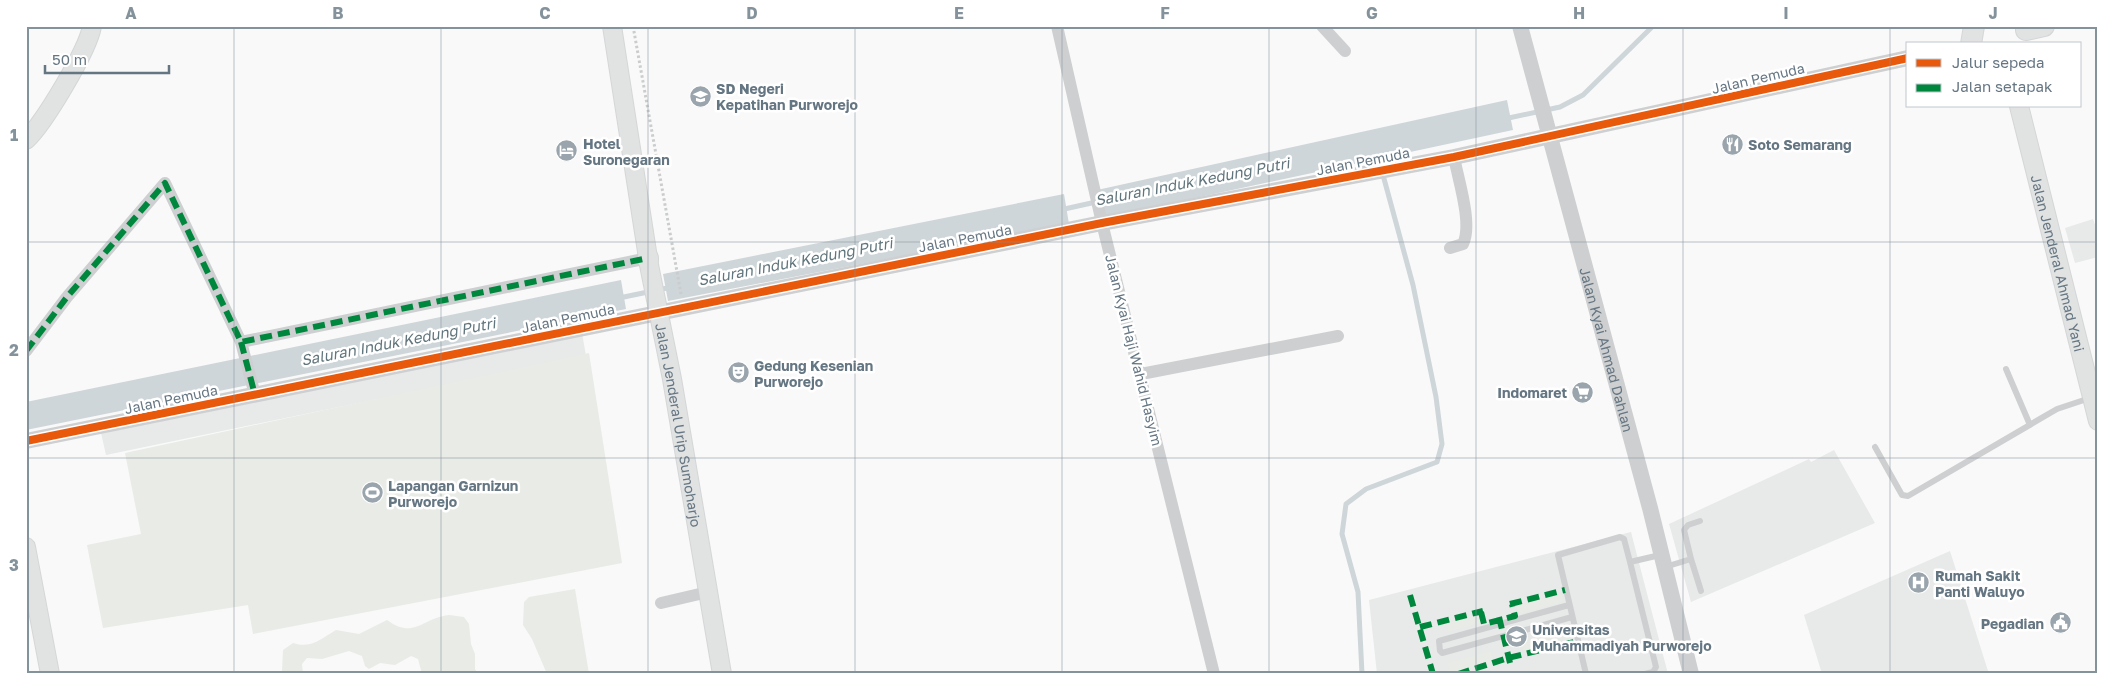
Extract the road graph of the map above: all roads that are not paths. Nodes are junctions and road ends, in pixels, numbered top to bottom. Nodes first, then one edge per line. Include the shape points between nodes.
1 (92, 26) edge
2 (612, 26) edge
3 (1057, 26) edge
4 (1322, 26) edge
5 (1520, 26) edge
6 (1974, 26) edge
7 (1971, 42) edge
8 (1345, 51) dead end
9 (1906, 58) edge
10 (2020, 108) edge
11 (1548, 138) junction
12 (26, 140) edge
13 (1454, 157) junction
14 (1102, 223) junction
15 (1450, 248) dead end
16 (648, 259) junction
17 (657, 309) junction
18 (1338, 336) dead end
19 (243, 346) junction
20 (26, 351) edge
21 (2006, 369) dead end
22 (1140, 374) junction
23 (254, 390) junction
24 (2091, 398) junction
25 (2098, 421) edge
26 (2030, 425) junction
27 (26, 442) edge
28 (1875, 447) dead end
29 (1700, 521) dead end
30 (26, 547) edge
31 (1691, 559) junction
32 (1662, 561) junction
33 (1630, 562) junction
34 (1701, 591) dead end
35 (708, 592) junction
36 (661, 603) dead end
37 (1568, 605) junction
38 (1572, 617) junction
39 (50, 674) edge
40 (722, 674) edge
41 (1214, 674) edge
42 (1586, 674) edge
43 (1646, 674) edge
44 (1691, 674) edge

1 - 12 main road via 84,50 39,126
2 - 16 main road, Jalan Jenderal Urip Sumoharjo
3 - 14 street, Jalan Kyai Haji Wahid Hasyim
4 - 8 street
5 - 11 street, Jalan Kyai Ahmad Dahlan
6 - 7 main road
9 - 11 street, Jalan Pemuda
10 - 24 main road, Jalan Jenderal Ahmad Yani
11 - 13 street, Jalan Pemuda
11 - 32 street, Jalan Kyai Ahmad Dahlan
13 - 14 street, Jalan Pemuda
13 - 15 street via 1467,236 1463,244
14 - 17 street, Jalan Pemuda
14 - 22 street, Jalan Kyai Haji Wahid Hasyim
16 - 17 main road, Jalan Jenderal Urip Sumoharjo
16 - 19 street
17 - 23 street, Jalan Pemuda
17 - 35 main road, Jalan Jenderal Urip Sumoharjo
18 - 22 street
19 - 20 street via 165,184 67,297
19 - 23 street
21 - 26 lane
22 - 41 street, Jalan Kyai Haji Wahid Hasyim
23 - 27 street, Jalan Pemuda
24 - 25 main road, Jalan Jenderal Ahmad Yani
24 - 26 lane via 2072,402
26 - 28 lane via 1905,497
29 - 31 lane via 1684,530
30 - 39 main road
31 - 32 lane
31 - 34 lane
32 - 33 lane
32 - 44 street, Jalan Kyai Ahmad Dahlan
33 - 37 lane via 1624,539 1620,537 1560,553 1558,557
33 - 43 lane via 1656,667
35 - 36 street
35 - 40 main road, Jalan Jenderal Urip Sumoharjo
37 - 38 lane
37 - 38 lane via 1439,641 1440,651
38 - 42 lane

